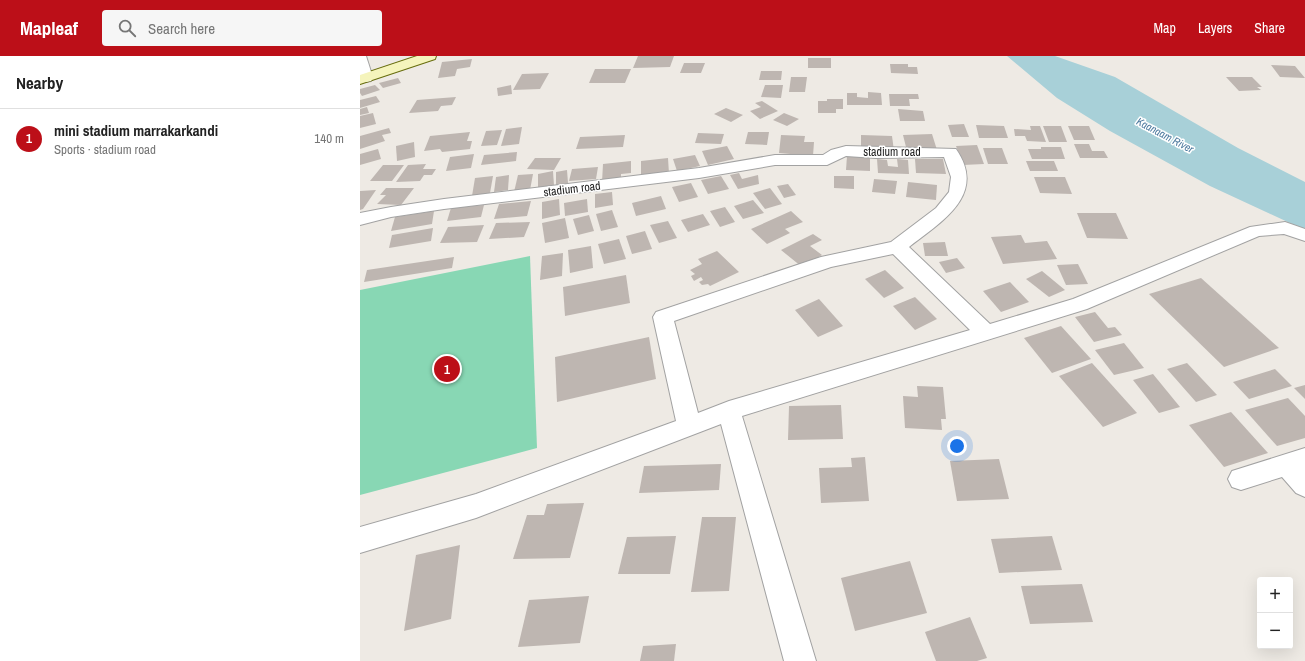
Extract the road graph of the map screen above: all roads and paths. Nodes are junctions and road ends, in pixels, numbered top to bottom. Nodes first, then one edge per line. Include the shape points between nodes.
1 (360, 56) edge
2 (430, 56) edge
3 (363, 79) edge
4 (360, 219) edge
5 (1305, 235) edge
6 (897, 246) junction
7 (986, 333) junction
8 (729, 412) junction
9 (689, 426) junction
10 (1296, 462) edge
11 (1241, 480) dead end
12 (1305, 485) edge
13 (360, 540) edge
14 (800, 661) edge

1 - 3 street
2 - 3 street
4 - 6 street, stadium road via 444,204 669,177 775,160 827,160 837,153 846,151 950,152 959,177 957,192 942,212
5 - 7 street via 1285,228 1256,231 1080,304
6 - 7 street
6 - 9 street, stadium road via 828,260 663,317
7 - 8 street
8 - 9 street
8 - 14 street
9 - 13 street via 476,506
10 - 11 street
10 - 12 street

